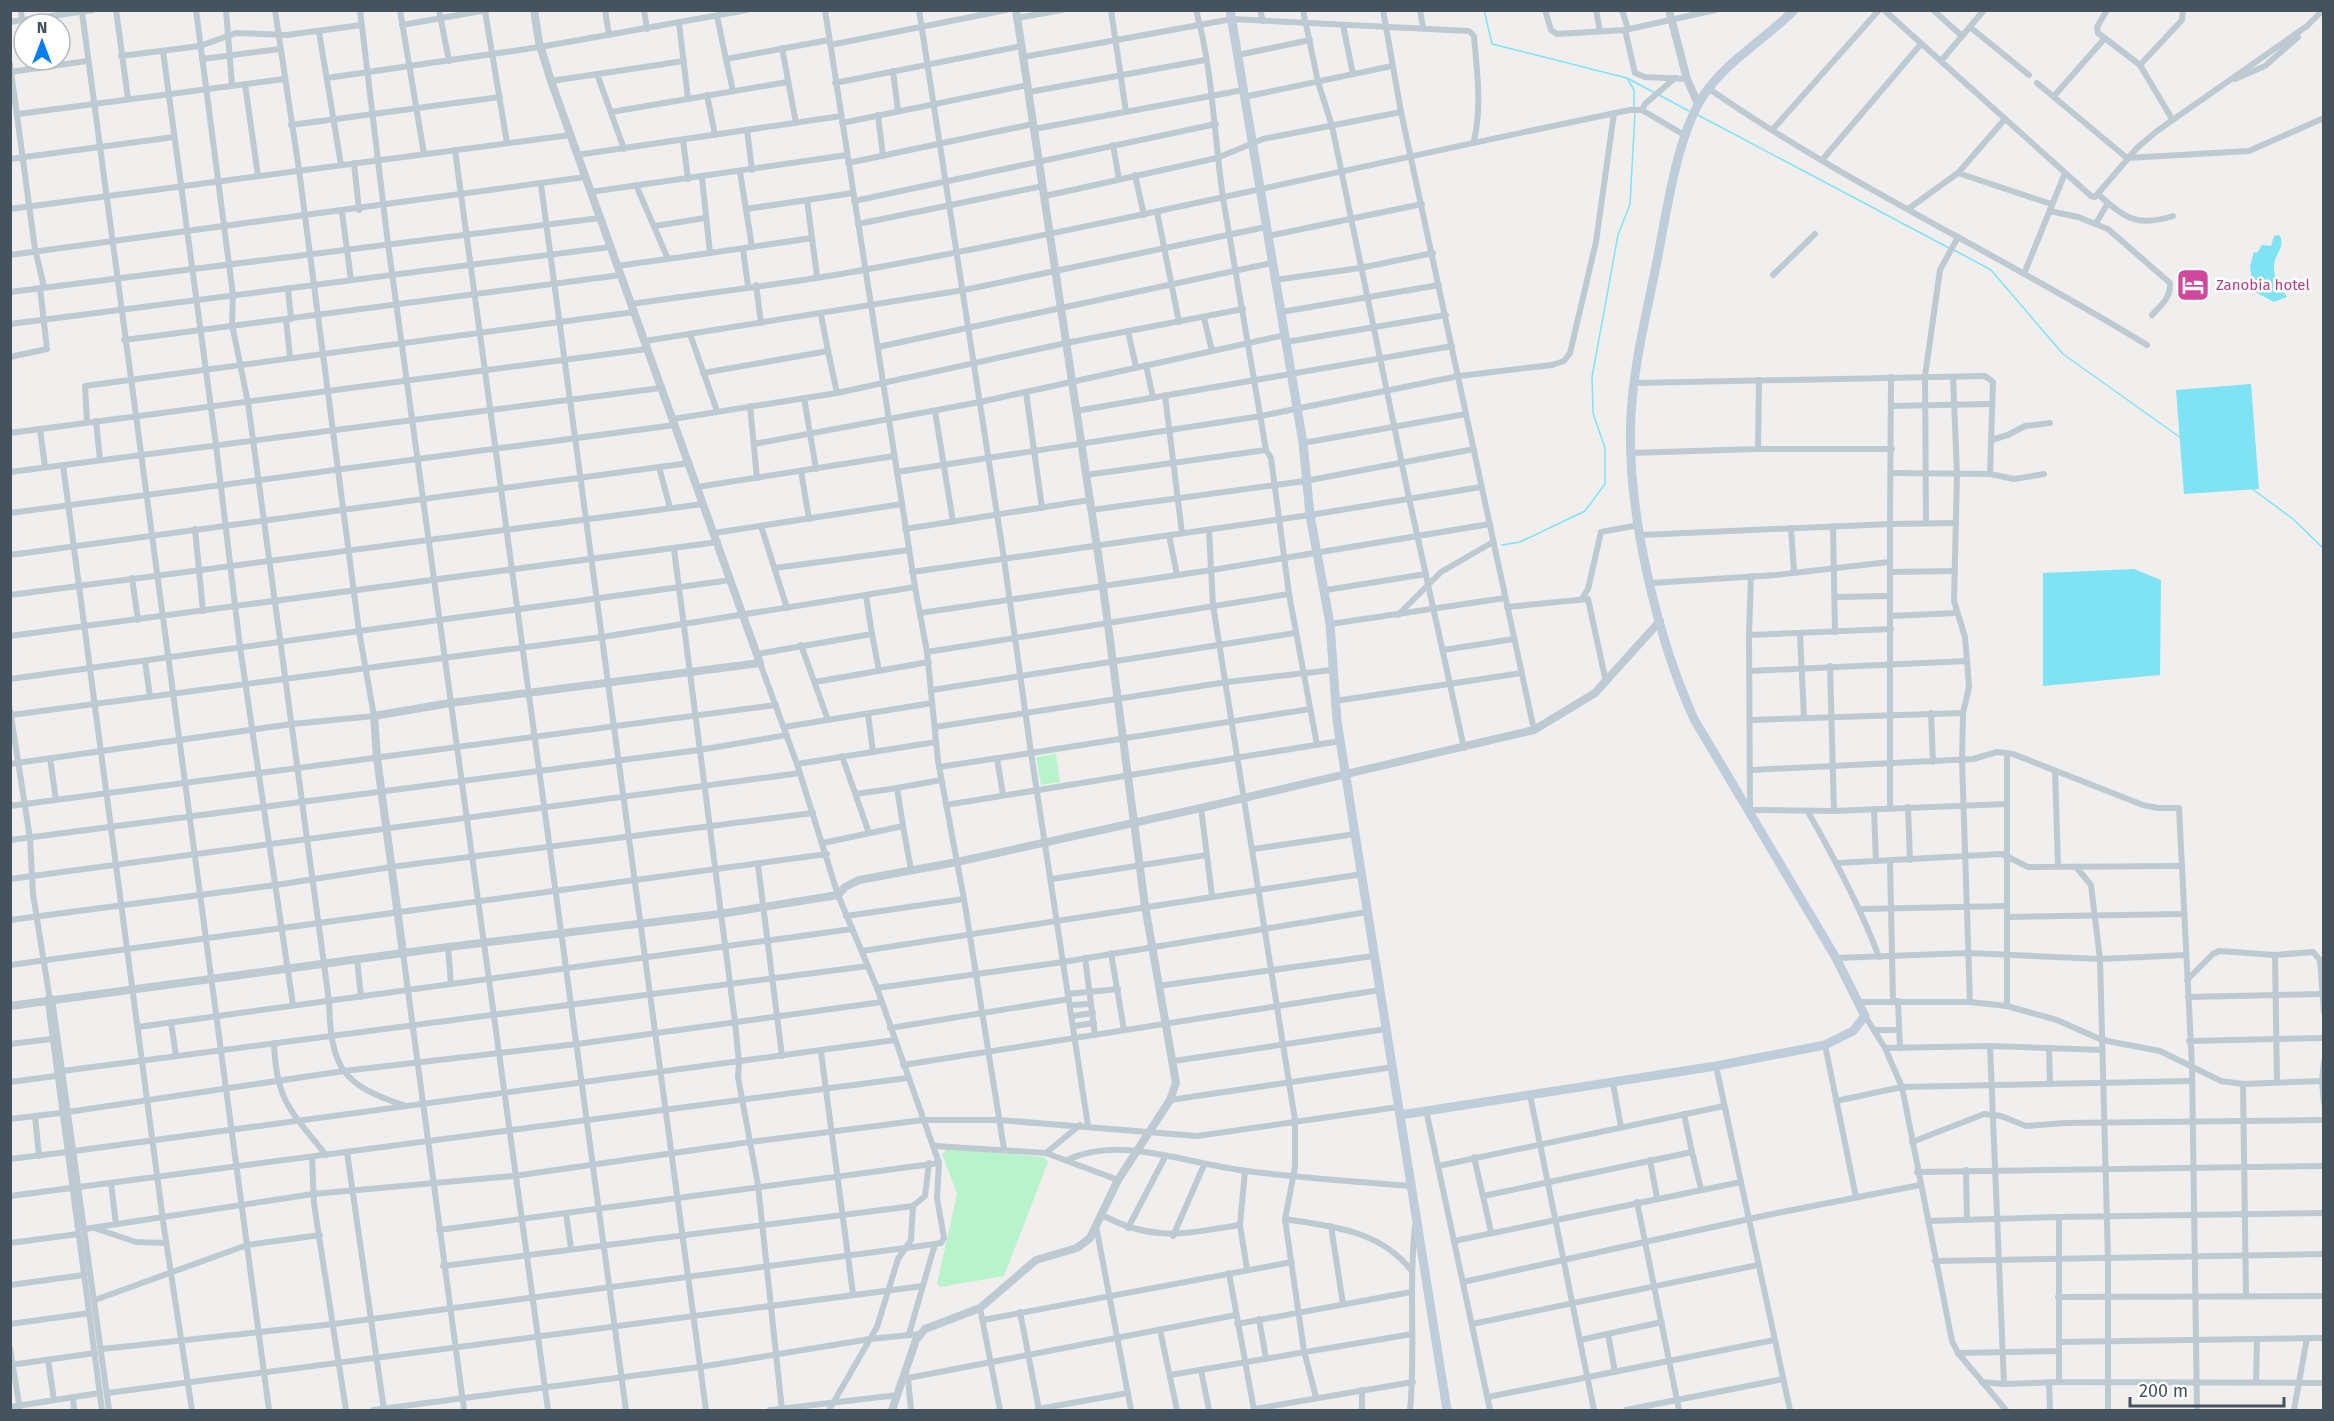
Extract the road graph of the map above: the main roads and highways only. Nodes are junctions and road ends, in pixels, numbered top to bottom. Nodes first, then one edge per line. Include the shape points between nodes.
1 (1794, 10) edge
2 (1231, 15) edge
3 (1399, 1111) junction
4 (1447, 1410) edge

1 - 3 main road via 1708,88 1697,106 1668,205 1635,383 1630,453 1651,583 1680,687 1694,719 1836,958 1865,1016 1853,1030 1825,1045 1613,1083
2 - 3 main road via 1303,443 1315,553 1326,590 1340,741
3 - 4 main road

